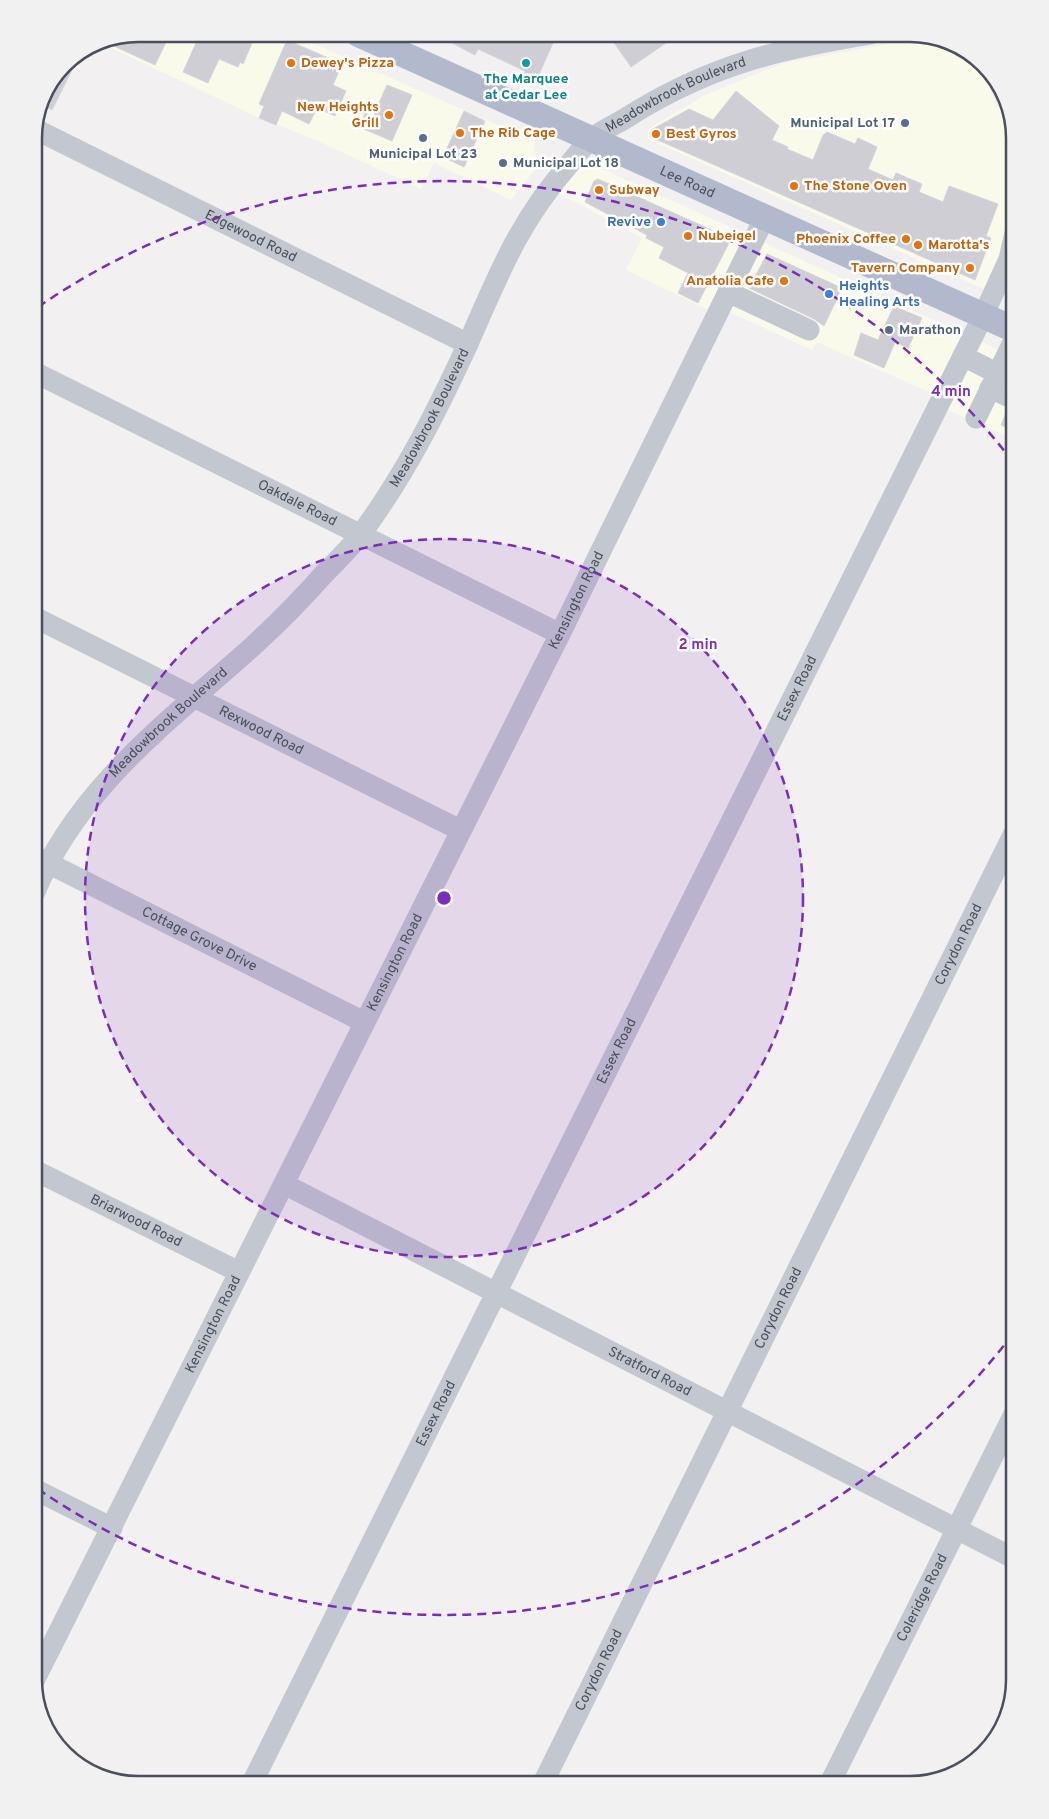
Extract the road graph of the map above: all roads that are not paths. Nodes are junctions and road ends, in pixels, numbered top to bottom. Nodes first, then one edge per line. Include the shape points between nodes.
1 (401, 43) edge
2 (822, 43) edge
3 (43, 133) edge
4 (592, 139) junction
5 (764, 217) junction
6 (1006, 266) edge
7 (728, 292) junction
8 (983, 316) junction
9 (1006, 326) edge
10 (809, 330) dead end
11 (468, 344) junction
12 (963, 356) junction
13 (1006, 370) edge
14 (1006, 372) edge
15 (43, 376) edge
16 (976, 418) dead end
17 (360, 536) junction
18 (43, 621) edge
19 (560, 634) junction
20 (193, 697) junction
21 (460, 830) junction
22 (1006, 849) edge
23 (43, 856) edge
24 (43, 860) edge
25 (364, 1022) junction
26 (42, 1174) edge
27 (284, 1184) junction
28 (239, 1272) junction
29 (495, 1291) junction
30 (727, 1410) junction
31 (1006, 1430) edge
32 (42, 1493) edge
33 (112, 1528) junction
34 (956, 1529) junction
35 (1006, 1554) edge
36 (42, 1665) edge
37 (254, 1776) edge
38 (546, 1776) edge
39 (833, 1776) edge

1 - 4 main road, Lee Road
2 - 4 street, Meadowbrook Boulevard via 783,50 707,74
3 - 11 street, Edgewood Road
4 - 5 main road, Lee Road
4 - 11 street, Meadowbrook Boulevard via 544,193 523,225 503,262
5 - 7 street, Kensington Road
5 - 8 main road, Lee Road
6 - 8 street, Essex Road
7 - 10 street
7 - 19 street, Kensington Road
8 - 9 main road, Lee Road
8 - 12 street, Essex Road
11 - 17 street, Meadowbrook Boulevard via 405,468
12 - 13 street
12 - 29 street, Essex Road
14 - 16 street
15 - 17 street, Oakdale Road
17 - 19 street, Oakdale Road
17 - 20 street, Meadowbrook Boulevard via 253,646
18 - 20 street, Rexwood Road
19 - 21 street, Kensington Road
20 - 21 street, Rexwood Road
20 - 23 street, Meadowbrook Boulevard via 128,756
21 - 25 street, Kensington Road
22 - 30 street, Corydon Road
24 - 25 street, Cottage Grove Drive
25 - 27 street, Kensington Road
26 - 28 street, Briarwood Road
27 - 28 street, Kensington Road
27 - 29 street, Stratford Road
28 - 33 street, Kensington Road
29 - 30 street, Stratford Road
29 - 37 street, Essex Road
30 - 34 street, Stratford Road
30 - 38 street, Corydon Road
31 - 34 street, Coleridge Road
32 - 33 street
33 - 36 street, Kensington Road
34 - 35 street, Stratford Road
34 - 39 street, Coleridge Road

